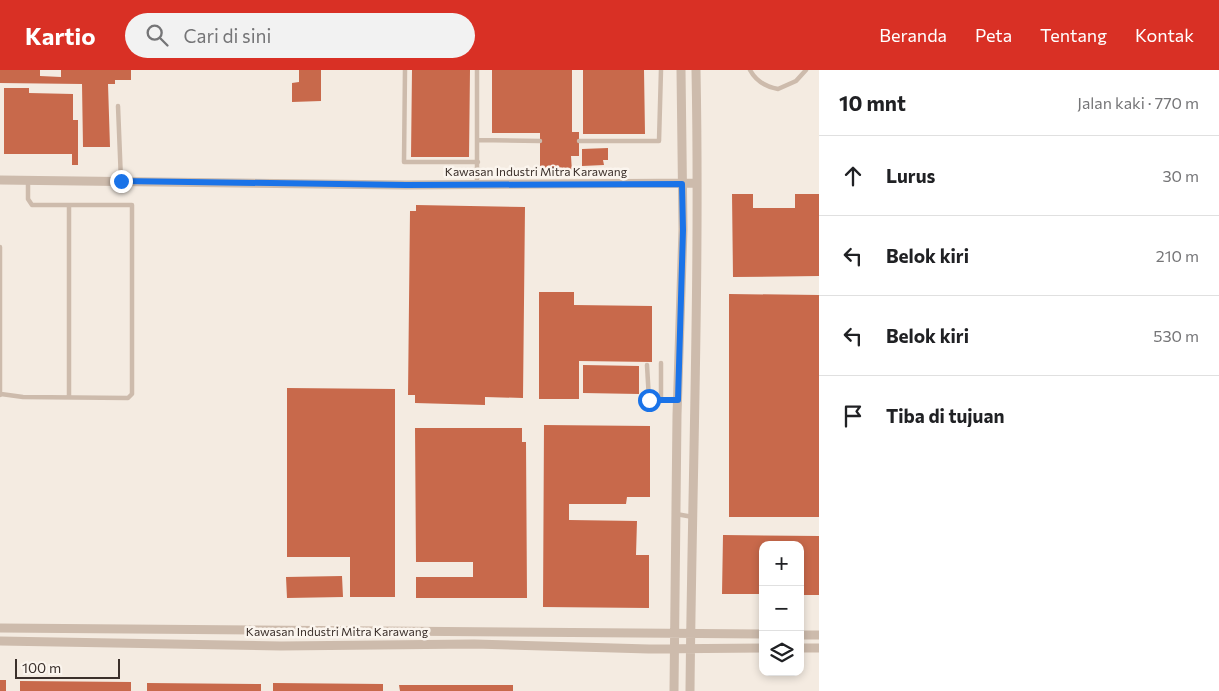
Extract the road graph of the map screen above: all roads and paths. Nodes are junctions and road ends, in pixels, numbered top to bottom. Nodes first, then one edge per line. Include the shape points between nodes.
1 (405, 70) edge
2 (477, 70) edge
3 (661, 70) edge
4 (681, 70) edge
5 (696, 70) edge
6 (750, 70) edge
7 (806, 70) edge
8 (118, 106) dead end
9 (681, 138) junction
10 (697, 138) junction
11 (478, 140) junction
12 (540, 141) dead end
13 (579, 141) dead end
14 (478, 162) junction
15 (0, 180) edge
16 (28, 180) junction
17 (121, 181) junction
18 (697, 183) junction
19 (682, 184) junction
20 (477, 185) junction
21 (69, 205) junction
22 (0, 247) edge
23 (660, 363) dead end
24 (647, 365) dead end
25 (0, 394) edge
26 (68, 396) junction
27 (678, 400) junction
28 (661, 401) junction
29 (676, 514) junction
30 (693, 517) junction
31 (0, 628) edge
32 (674, 632) junction
33 (691, 632) junction
34 (759, 634) edge
35 (804, 635) edge
36 (819, 635) edge
37 (0, 641) edge
38 (675, 648) junction
39 (690, 648) junction
40 (759, 648) edge
41 (804, 648) edge
42 (819, 648) edge
43 (674, 691) edge
44 (690, 691) edge

1 - 14 lane via 404,162
2 - 11 lane
3 - 13 lane via 659,141
4 - 9 street
5 - 10 street
6 - 7 lane via 762,84 778,89 796,81
8 - 17 lane
9 - 10 street
9 - 19 street
10 - 18 street
11 - 12 lane
11 - 14 lane
14 - 20 lane
15 - 16 street, Kawasan Industri Mitra Karawang
16 - 17 street, Kawasan Industri Mitra Karawang
16 - 21 lane via 28,199 32,205
17 - 20 street, Kawasan Industri Mitra Karawang
18 - 19 street, Kawasan Industri Mitra Karawang
18 - 30 street
19 - 20 street, Kawasan Industri Mitra Karawang
19 - 27 street
21 - 26 lane
21 - 26 lane via 129,204 133,208 133,217 132,394 128,398
22 - 25 lane
23 - 28 lane
24 - 28 lane via 649,400
25 - 26 lane
27 - 28 lane
27 - 29 street
29 - 30 lane
29 - 32 street
30 - 33 street
31 - 32 street, Kawasan Industri Mitra Karawang
32 - 33 street, Kawasan Industri Mitra Karawang
32 - 38 street
33 - 34 street, Kawasan Industri Mitra Karawang
33 - 39 street
35 - 36 street
37 - 38 street, Kawasan Industri Mitra Karawang
38 - 39 street, Kawasan Industri Mitra Karawang
38 - 43 street
39 - 40 street, Kawasan Industri Mitra Karawang
39 - 44 street
41 - 42 street

